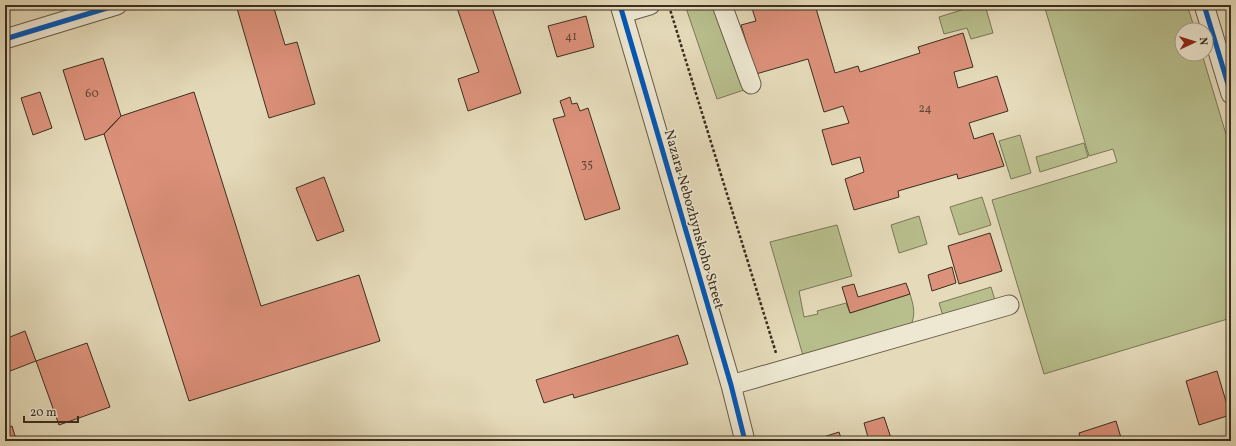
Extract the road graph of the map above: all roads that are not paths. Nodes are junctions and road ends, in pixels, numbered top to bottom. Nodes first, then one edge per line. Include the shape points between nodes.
1 (117, 5) edge
2 (650, 5) edge
3 (722, 5) edge
4 (1204, 5) edge
5 (621, 9) edge
6 (5, 39) edge
7 (751, 84) dead end
8 (1231, 94) edge
9 (1009, 305) dead end
10 (731, 385) junction
11 (745, 441) edge

1 - 6 street
2 - 5 street
3 - 7 street
4 - 8 street
5 - 10 street, Nazara Nebozhynskoho Street
9 - 10 street
10 - 11 street, Nazara Nebozhynskoho Street

